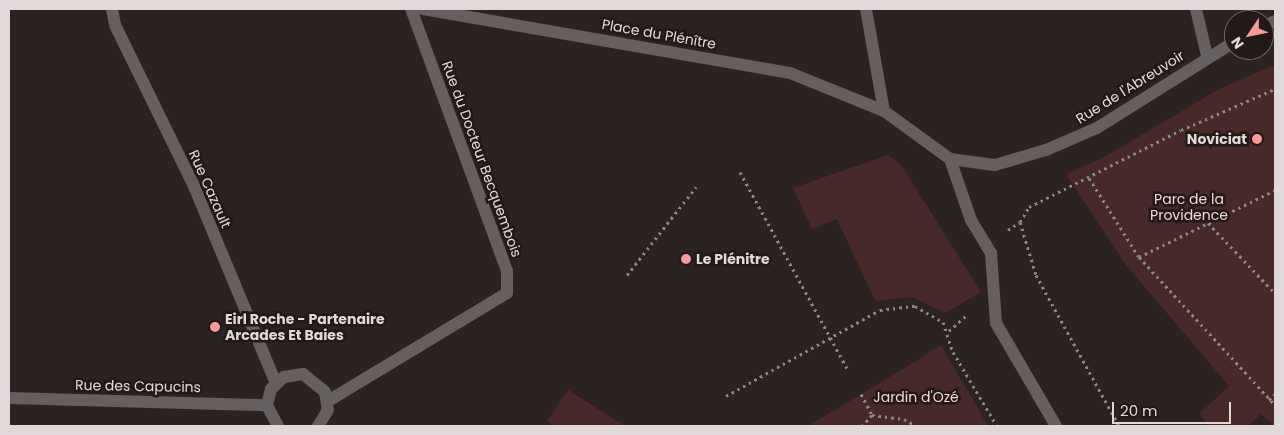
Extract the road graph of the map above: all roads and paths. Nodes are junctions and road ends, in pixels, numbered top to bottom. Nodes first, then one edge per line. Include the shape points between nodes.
1 (112, 9) edge
2 (411, 9) edge
3 (423, 9) edge
4 (866, 9) edge
5 (1196, 9) edge
6 (474, 14) edge
7 (1224, 47) edge
8 (1207, 56) junction
9 (1275, 89) edge
10 (884, 110) junction
11 (950, 159) junction
12 (740, 172) dead end
13 (1089, 178) junction
14 (696, 187) dead end
15 (1275, 190) edge
16 (1208, 223) junction
17 (1139, 257) junction
18 (627, 275) dead end
19 (1275, 293) edge
20 (831, 339) junction
21 (848, 370) dead end
22 (276, 383) junction
23 (861, 394) dead end
24 (1275, 394) edge
25 (726, 396) dead end
26 (9, 398) edge
27 (1269, 400) junction
28 (328, 401) junction
29 (268, 405) junction
30 (1275, 405) edge
31 (872, 416) junction
32 (278, 426) edge
33 (318, 426) edge
34 (862, 426) edge
35 (916, 426) edge
36 (996, 426) edge
37 (1056, 426) edge
38 (1119, 426) edge

1 - 22 street, Rue Cazault via 115,24 193,184
2 - 28 street, Rue du Docteur Becquembois via 507,271 507,293
3 - 6 street, Place du Plénître
4 - 10 street
5 - 8 street
6 - 10 street, Place du Plénître via 790,73
7 - 8 street, Rue de l'Abreuvoir
8 - 11 street, Rue de l'Abreuvoir via 1097,128 1046,150 996,164
9 - 13 path via 1181,130
10 - 11 street, Place du Plénître
11 - 37 street via 971,220 991,253 996,323
12 - 20 path
13 - 17 path
13 - 38 path via 1029,207 1020,222 1036,275
14 - 18 path
15 - 16 path
16 - 17 path
16 - 19 path
17 - 27 path
20 - 21 path
20 - 25 path
20 - 36 path via 880,310 902,305 930,312 949,331 953,352
22 - 28 street via 303,374 320,383
22 - 29 street
23 - 31 path
24 - 27 path
26 - 29 street, Rue des Capucins
27 - 30 path
28 - 33 street
29 - 32 street
31 - 34 path
31 - 35 path via 904,418

